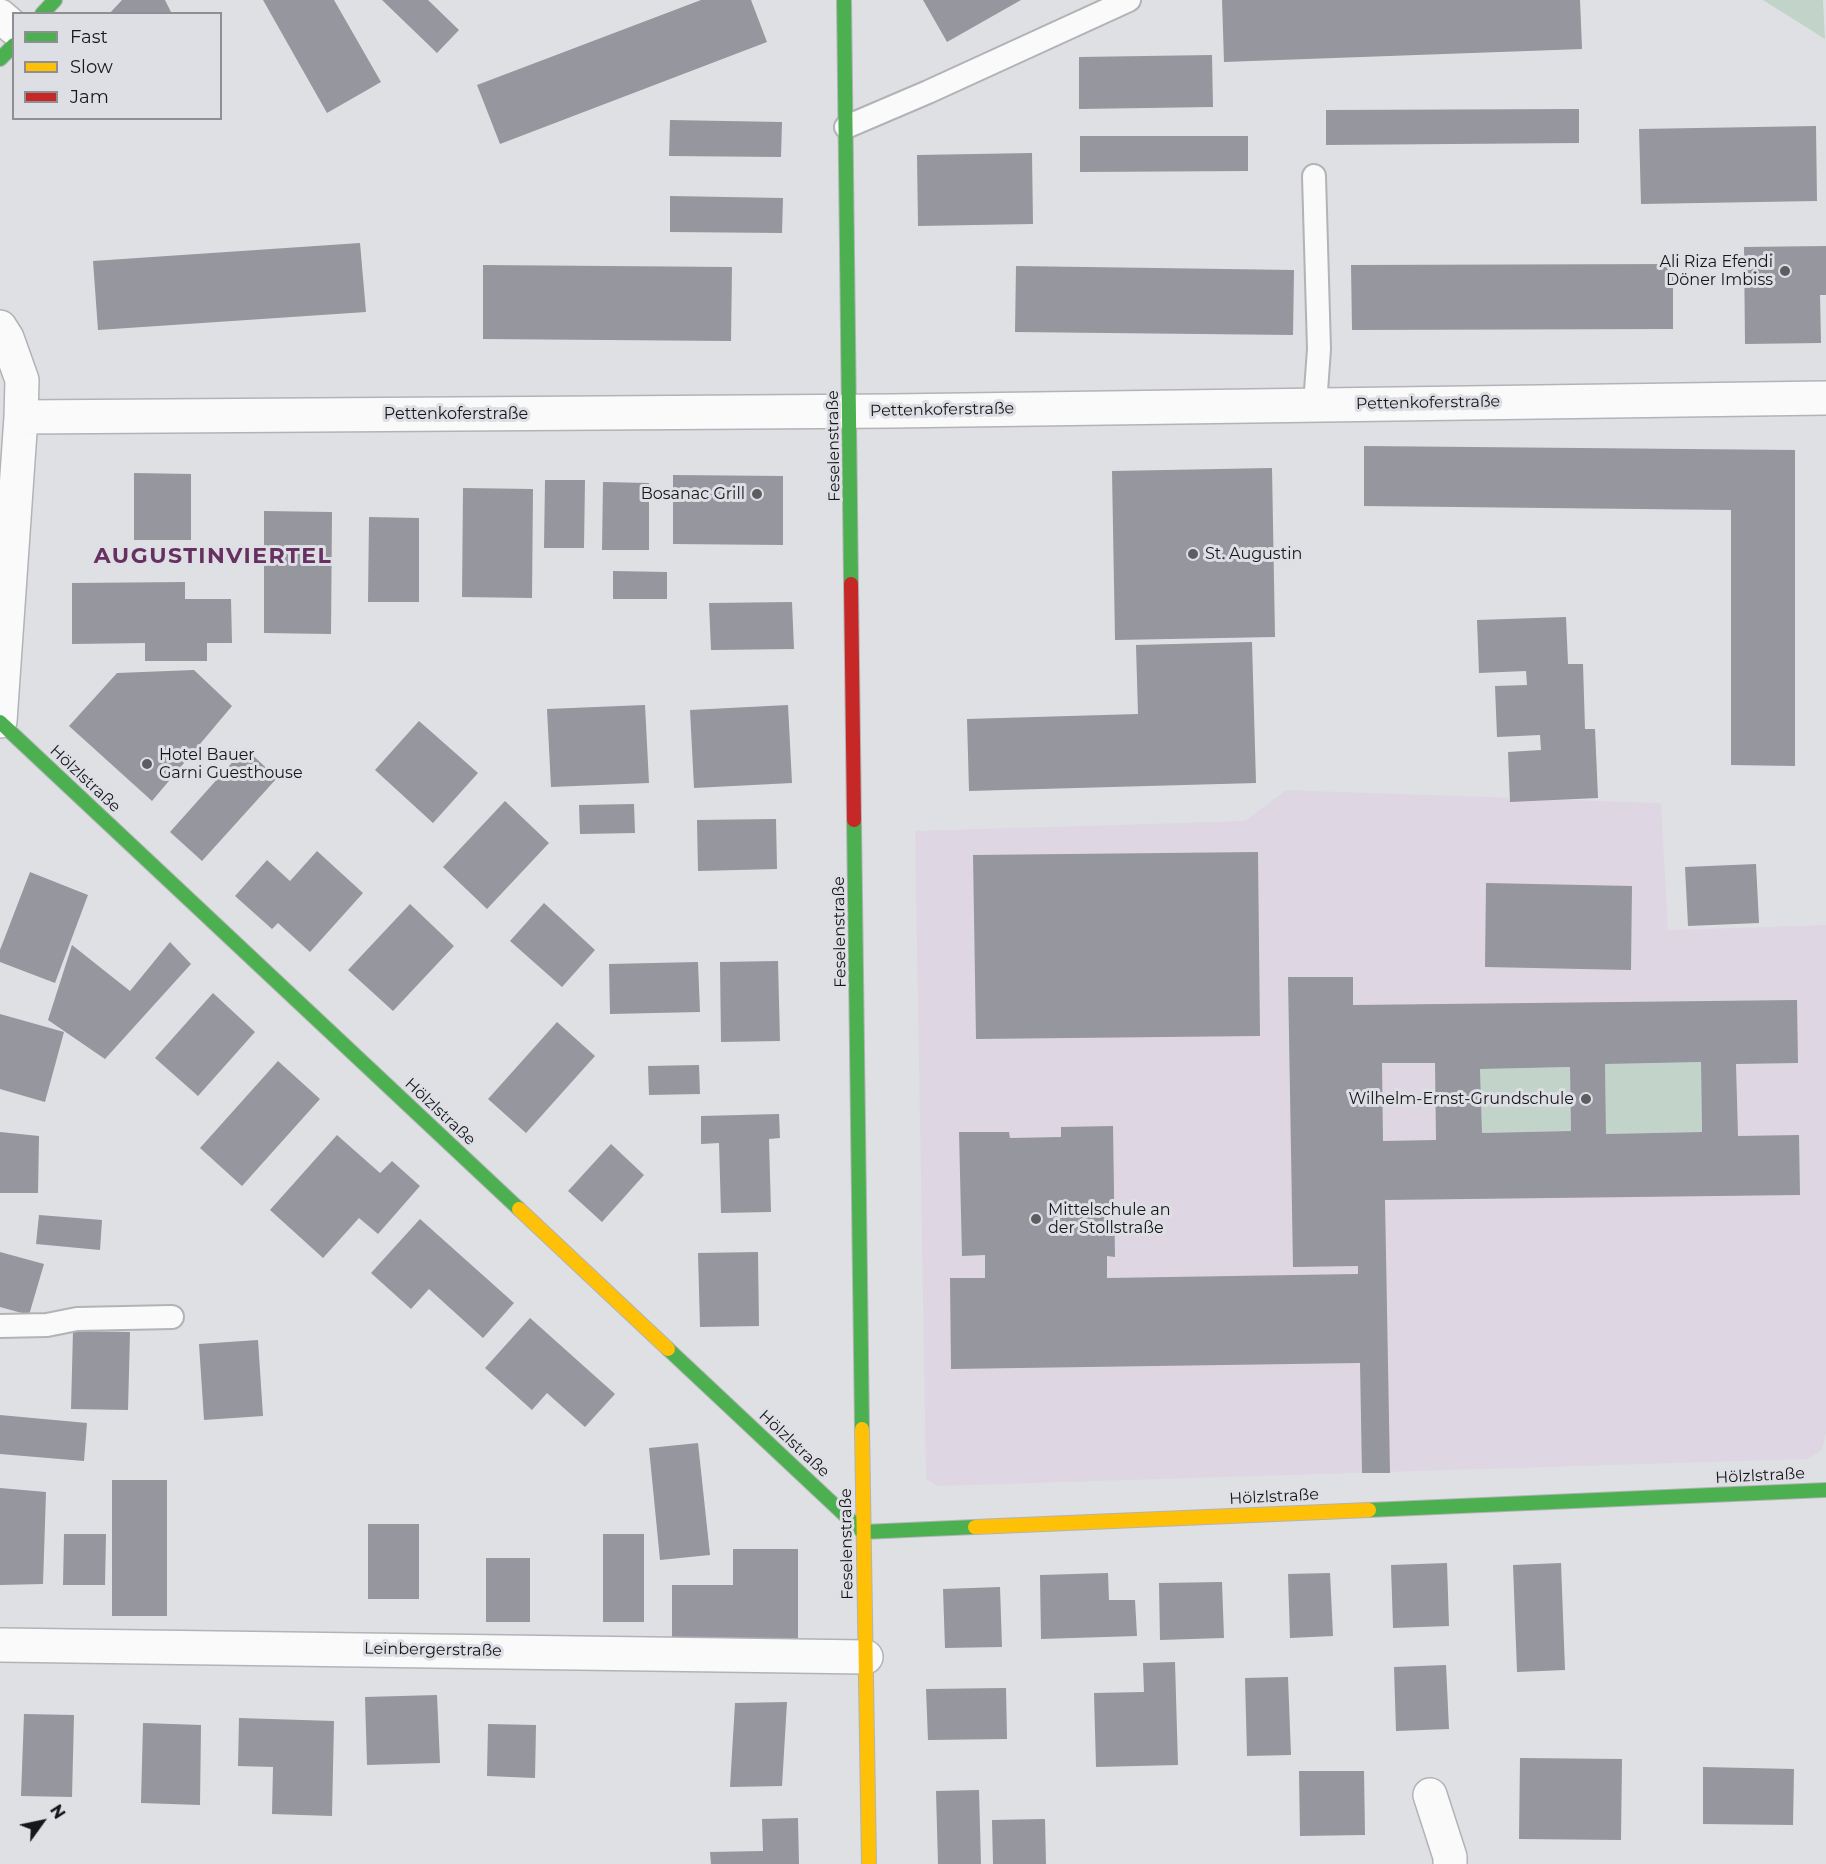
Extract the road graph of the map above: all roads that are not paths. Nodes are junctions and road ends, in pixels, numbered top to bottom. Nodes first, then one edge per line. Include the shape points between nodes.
1 (55, 0) edge
2 (844, 0) edge
3 (1129, 0) edge
4 (44, 12) edge
5 (0, 16) edge
6 (12, 26) edge
7 (12, 47) edge
8 (0, 59) edge
9 (846, 127) junction
10 (1314, 176) dead end
11 (0, 327) edge
12 (1826, 398) edge
13 (1315, 405) junction
14 (850, 411) junction
15 (21, 417) junction
16 (0, 722) edge
17 (172, 1317) dead end
18 (0, 1326) edge
19 (1826, 1490) edge
20 (863, 1532) junction
21 (0, 1645) edge
22 (866, 1657) junction
23 (1430, 1795) dead end
24 (869, 1864) edge
25 (1450, 1864) edge

1 - 4 street
2 - 9 street, Feselenstraße
3 - 9 lane
5 - 6 street
7 - 8 street
9 - 14 street, Feselenstraße
10 - 13 lane via 1319,349
11 - 15 street via 22,380
12 - 13 street, Pettenkoferstraße
13 - 14 street, Pettenkoferstraße
14 - 15 street, Pettenkoferstraße
14 - 20 street, Feselenstraße
15 - 16 street
16 - 20 street, Hölzlstraße
17 - 18 lane
19 - 20 street, Hölzlstraße
20 - 22 street, Feselenstraße
21 - 22 street, Leinbergerstraße
22 - 24 street, Feselenstraße
23 - 25 street

